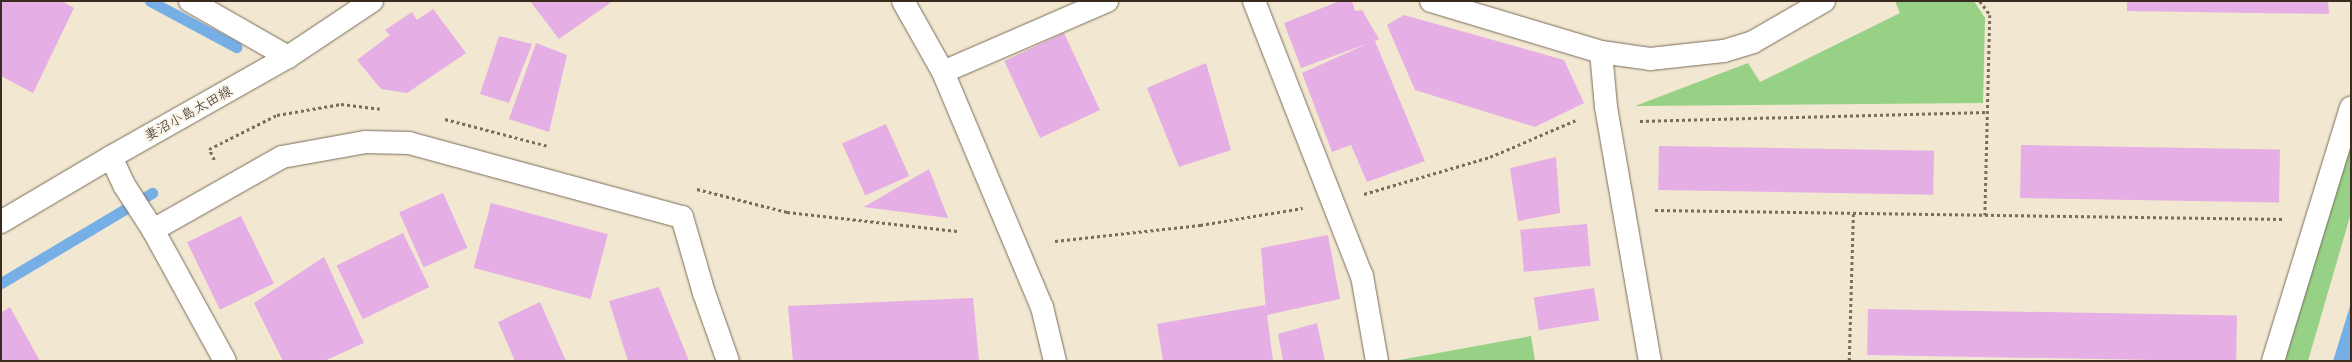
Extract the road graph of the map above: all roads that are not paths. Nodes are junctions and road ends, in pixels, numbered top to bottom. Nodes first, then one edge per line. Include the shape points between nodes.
1 (190, 1) edge
2 (372, 1) edge
3 (902, 1) edge
4 (1107, 1) edge
5 (1254, 1) edge
6 (1431, 1) edge
7 (1824, 1) edge
8 (1600, 52) junction
9 (288, 57) junction
10 (943, 72) junction
11 (2351, 108) edge
12 (111, 156) junction
13 (1, 222) edge
14 (148, 222) junction
15 (225, 361) edge
16 (728, 361) edge
17 (1055, 361) edge
18 (1377, 361) edge
19 (1650, 361) edge
20 (2273, 361) edge

1 - 9 street
2 - 9 street, 妻沼小島太田線
3 - 10 street
4 - 10 street
5 - 18 street via 1362,276
6 - 8 street
7 - 8 street via 1753,42 1724,51 1650,58
8 - 19 street via 1601,76
9 - 12 street, 妻沼小島太田線
10 - 17 street via 1042,307
11 - 20 street
12 - 13 street, 妻沼小島太田線
12 - 14 street via 124,185
14 - 15 street
14 - 16 street via 282,157 365,142 409,143 682,217 704,293

